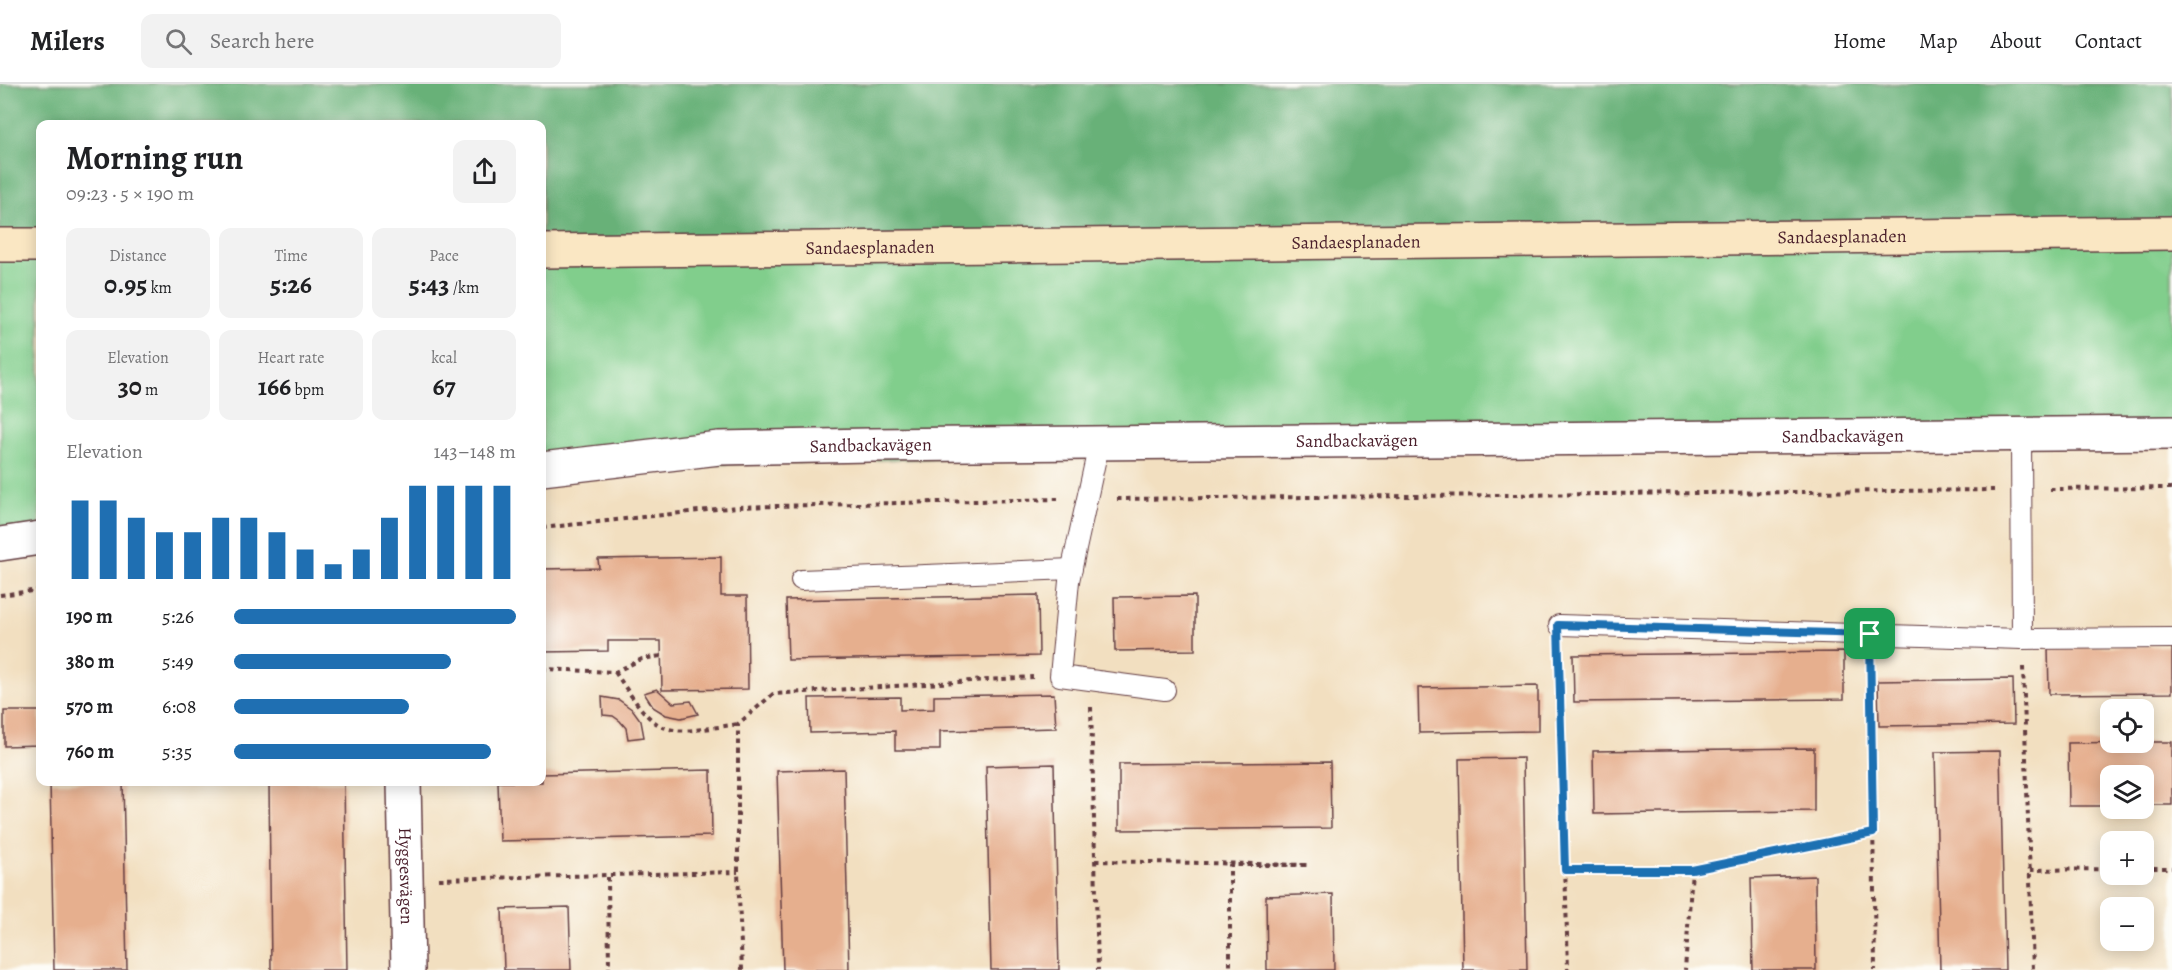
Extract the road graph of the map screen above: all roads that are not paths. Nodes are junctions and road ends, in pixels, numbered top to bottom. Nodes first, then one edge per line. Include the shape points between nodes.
1 (2172, 232) edge
2 (0, 245) edge
3 (36, 246) edge
4 (546, 251) edge
5 (2172, 434) edge
6 (2021, 436) junction
7 (1099, 444) junction
8 (546, 469) edge
9 (36, 538) edge
10 (0, 543) edge
11 (1072, 569) junction
12 (801, 580) dead end
13 (1558, 625) road end
14 (2172, 638) edge
15 (2022, 639) junction
16 (1165, 690) dead end
17 (404, 786) edge
18 (408, 970) edge

1 - 4 main road, Sandaesplanaden
2 - 3 main road
5 - 6 street, Sandbackavägen
6 - 7 street, Sandbackavägen
6 - 15 lane
7 - 8 street, Sandbackavägen via 719,448
7 - 11 lane
9 - 10 street
11 - 12 lane
11 - 16 lane via 1060,676
13 - 15 lane
14 - 15 lane
17 - 18 street, Hyggesvägen

